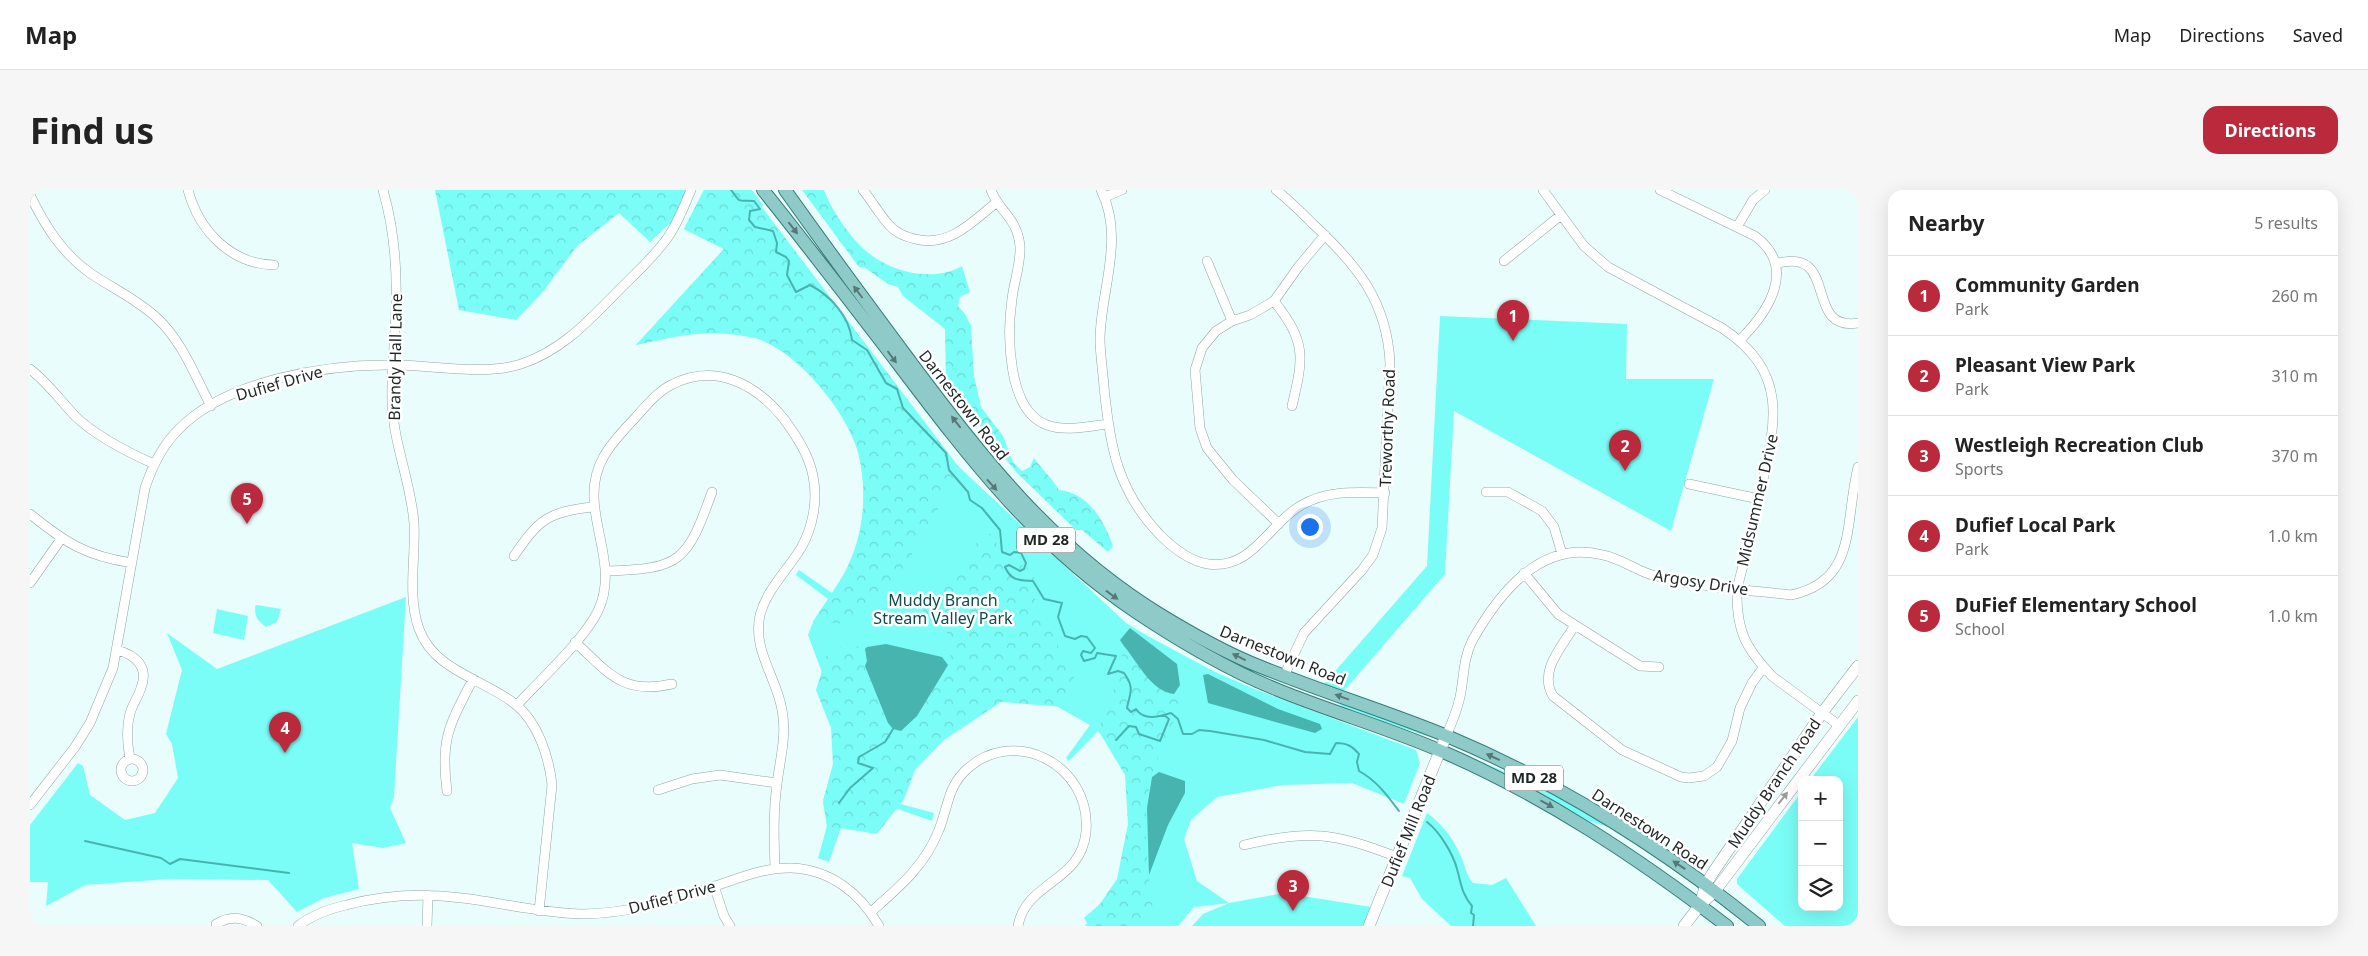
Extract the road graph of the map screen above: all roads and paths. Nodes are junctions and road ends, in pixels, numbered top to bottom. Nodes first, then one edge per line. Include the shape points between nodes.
1 (188, 190) edge
2 (383, 190) edge
3 (691, 190) edge
4 (763, 190) edge
5 (785, 190) edge
6 (863, 190) edge
7 (991, 190) edge
8 (1122, 190) edge
9 (1276, 190) edge
10 (1543, 190) edge
11 (1660, 190) edge
12 (1765, 190) edge
13 (1103, 193) edge
14 (1676, 193) edge
15 (30, 195) edge
16 (997, 202) junction
17 (1561, 215) junction
18 (1737, 226) junction
19 (1325, 236) junction
20 (1207, 261) dead end
21 (1504, 261) dead end
22 (1775, 264) junction
23 (274, 265) dead end
24 (1274, 301) junction
25 (1232, 321) junction
26 (1858, 323) edge
27 (1740, 340) junction
28 (394, 365) junction
29 (30, 369) edge
30 (211, 406) junction
31 (1292, 406) dead end
32 (1108, 424) junction
33 (154, 464) junction
34 (1858, 467) edge
35 (1690, 484) dead end
36 (712, 492) dead end
37 (1486, 492) dead end
38 (1385, 493) junction
39 (1759, 498) junction
40 (592, 507) junction
41 (30, 514) edge
42 (1855, 517) edge
43 (1279, 524) junction
44 (61, 539) junction
45 (1562, 554) junction
46 (514, 556) dead end
47 (132, 563) junction
48 (606, 571) junction
49 (1524, 573) junction
50 (30, 583) edge
51 (1737, 589) junction
52 (1574, 626) junction
53 (575, 642) junction
54 (117, 650) junction
55 (1659, 666) dead end
56 (1858, 666) edge
57 (1764, 668) junction
58 (1284, 676) junction
59 (473, 679) junction
60 (672, 684) dead end
61 (1858, 701) edge
62 (517, 705) junction
63 (1822, 713) junction
64 (1840, 726) junction
65 (1446, 736) junction
66 (1440, 751) junction
67 (130, 759) dead end
68 (777, 783) junction
69 (658, 790) dead end
70 (447, 791) dead end
71 (30, 805) edge
72 (1244, 845) dead end
73 (1398, 857) junction
74 (775, 868) junction
75 (714, 886) junction
76 (1710, 887) junction
77 (428, 895) junction
78 (1700, 905) junction
79 (539, 911) junction
80 (871, 912) junction
81 (216, 924) dead end
82 (257, 926) edge
83 (298, 926) edge
84 (427, 926) edge
85 (730, 926) edge
86 (879, 926) edge
87 (1018, 926) edge
88 (1369, 926) edge
89 (1684, 926) edge
90 (1727, 926) edge
91 (1759, 926) edge

1 - 23 street via 198,215 224,248 238,258 259,265
2 - 28 street, Brandy Hall Lane via 396,283
3 - 28 street, Dufief Drive via 669,236 656,253 577,333 545,355 500,369
4 -> 66 main road, Darnestown Road / MD 28 via 989,482 1032,528 1085,574 1136,612 1216,661 1278,690
58 -> 5 main road, Darnestown Road / MD 28 via 1223,650 1159,614 1099,571 1046,526 1000,478 942,405
6 - 16 street via 895,231 911,239 932,242 961,231
7 - 16 street
8 - 13 street
9 - 19 street, Treworthy Road
10 - 17 street, Midsummer Drive
11 - 14 street
12 - 18 street via 1753,200
13 - 32 street via 1110,218 1112,246 1100,340
14 - 18 street
15 - 30 street via 46,227 70,256 144,308 166,328 177,342
16 - 32 street via 1009,215 1020,245 1009,324 1017,388 1023,406 1038,421 1049,426 1069,428
17 - 21 street
17 - 27 street, Midsummer Drive via 1584,246 1608,267
18 - 22 street via 1762,242
19 - 24 street
19 - 38 street, Treworthy Road via 1358,269 1382,316 1390,363
20 - 25 street
22 - 26 street via 1796,261 1810,268 1820,283 1822,300 1829,314 1844,323
22 - 27 street via 1777,282 1769,306
24 - 25 street
24 - 31 street via 1292,324 1300,347 1301,370
25 - 43 street via 1211,336 1202,348 1195,370 1200,428 1212,458
27 - 39 street, Midsummer Drive via 1763,369 1774,404 1773,434
28 - 30 street, Dufief Drive via 347,366 294,375 233,395
28 - 59 street, Brandy Hall Lane via 393,420 412,503 412,587 418,627 424,641 440,659
29 - 33 street via 89,427 120,448
30 - 33 street, Dufief Drive via 178,430
32 - 43 street via 1114,458 1129,495 1148,523 1183,554 1208,564 1234,562 1249,554
33 - 47 street, Dufief Drive via 145,488
34 - 42 street, Argosy Drive via 1853,489
35 - 39 street
36 - 48 street via 698,530 676,558 646,570
37 - 45 street via 1508,492 1542,511 1554,527
38 - 43 street via 1341,492 1323,496 1299,506
38 - 58 street, Treworthy Road via 1382,528 1373,555 1304,633
39 - 51 street, Midsummer Drive
40 - 46 street via 552,515 531,530
40 - 48 street
40 - 68 street via 598,468 612,444 655,396 687,379 705,376 742,382 760,393 795,434 813,474 813,517 801,548 765,600 758,631 758,640 782,710 784,728
41 - 44 street
42 - 51 street, Argosy Drive via 1846,557 1836,573 1820,585 1791,595
44 - 47 street via 94,555
44 - 50 street
45 - 49 street, Argosy Drive via 1537,563
45 - 51 street, Argosy Drive via 1602,554 1658,577
47 - 54 street, Dufief Drive
48 - 53 street via 598,610
49 - 52 street via 1558,614
49 - 65 street, Argosy Drive via 1506,590 1472,642 1464,664 1460,696
51 - 57 street, Midsummer Drive via 1736,614 1740,630 1750,652
52 - 55 street via 1640,666
52 - 57 street via 1550,666 1548,683 1553,696 1622,750 1689,778 1704,776 1717,767 1732,741 1744,697
53 - 60 street via 608,672 630,686
53 - 62 street
54 - 67 street via 137,658 143,671 142,688 134,701 128,723
54 - 71 street, Dufief Drive via 90,723
56 - 63 main road, Muddy Branch Road
57 - 63 street, Midsummer Drive
65 -> 58 main road, Darnestown Road / MD 28
59 - 62 street, Brandy Hall Lane
59 - 70 street via 455,713 445,743
61 - 64 main road, Muddy Branch Road
62 - 79 street, Brandy Hall Lane via 539,736 551,771
63 - 64 street, Midsummer Drive
63 - 76 main road, Muddy Branch Road
76 -> 64 main road, Muddy Branch Road
65 - 66 main road, Dufief Mill Road
76 -> 65 main road, Darnestown Road / MD 28 via 1601,814 1500,760
66 - 73 main road, Dufief Mill Road
66 -> 78 main road, Darnestown Road / MD 28 via 1561,812 1638,860
68 - 69 street via 720,775 692,779
68 - 74 street via 773,818
72 - 73 street via 1291,835 1319,834 1364,844
73 - 88 main road, Dufief Mill Road
74 - 75 street, Dufief Drive
74 - 80 street, Dufief Drive via 825,875 849,889
75 - 79 street, Dufief Drive via 626,911 584,914
75 - 85 street
76 - 78 main road, Muddy Branch Road
76 - 91 main road, Darnestown Road / MD 28
77 - 79 street, Dufief Drive
77 - 83 street, Dufief Drive via 359,901 318,914
77 - 84 street
78 - 89 main road, Muddy Branch Road
78 - 90 main road, Darnestown Road / MD 28
80 - 86 street, Dufief Drive
80 - 87 street via 909,879 923,860 938,832 949,794 962,774 988,756 1013,751 1034,754 1061,768 1079,791 1086,816 1086,833 1073,864 1060,878 1031,897 1021,912
81 - 82 street via 234,917

